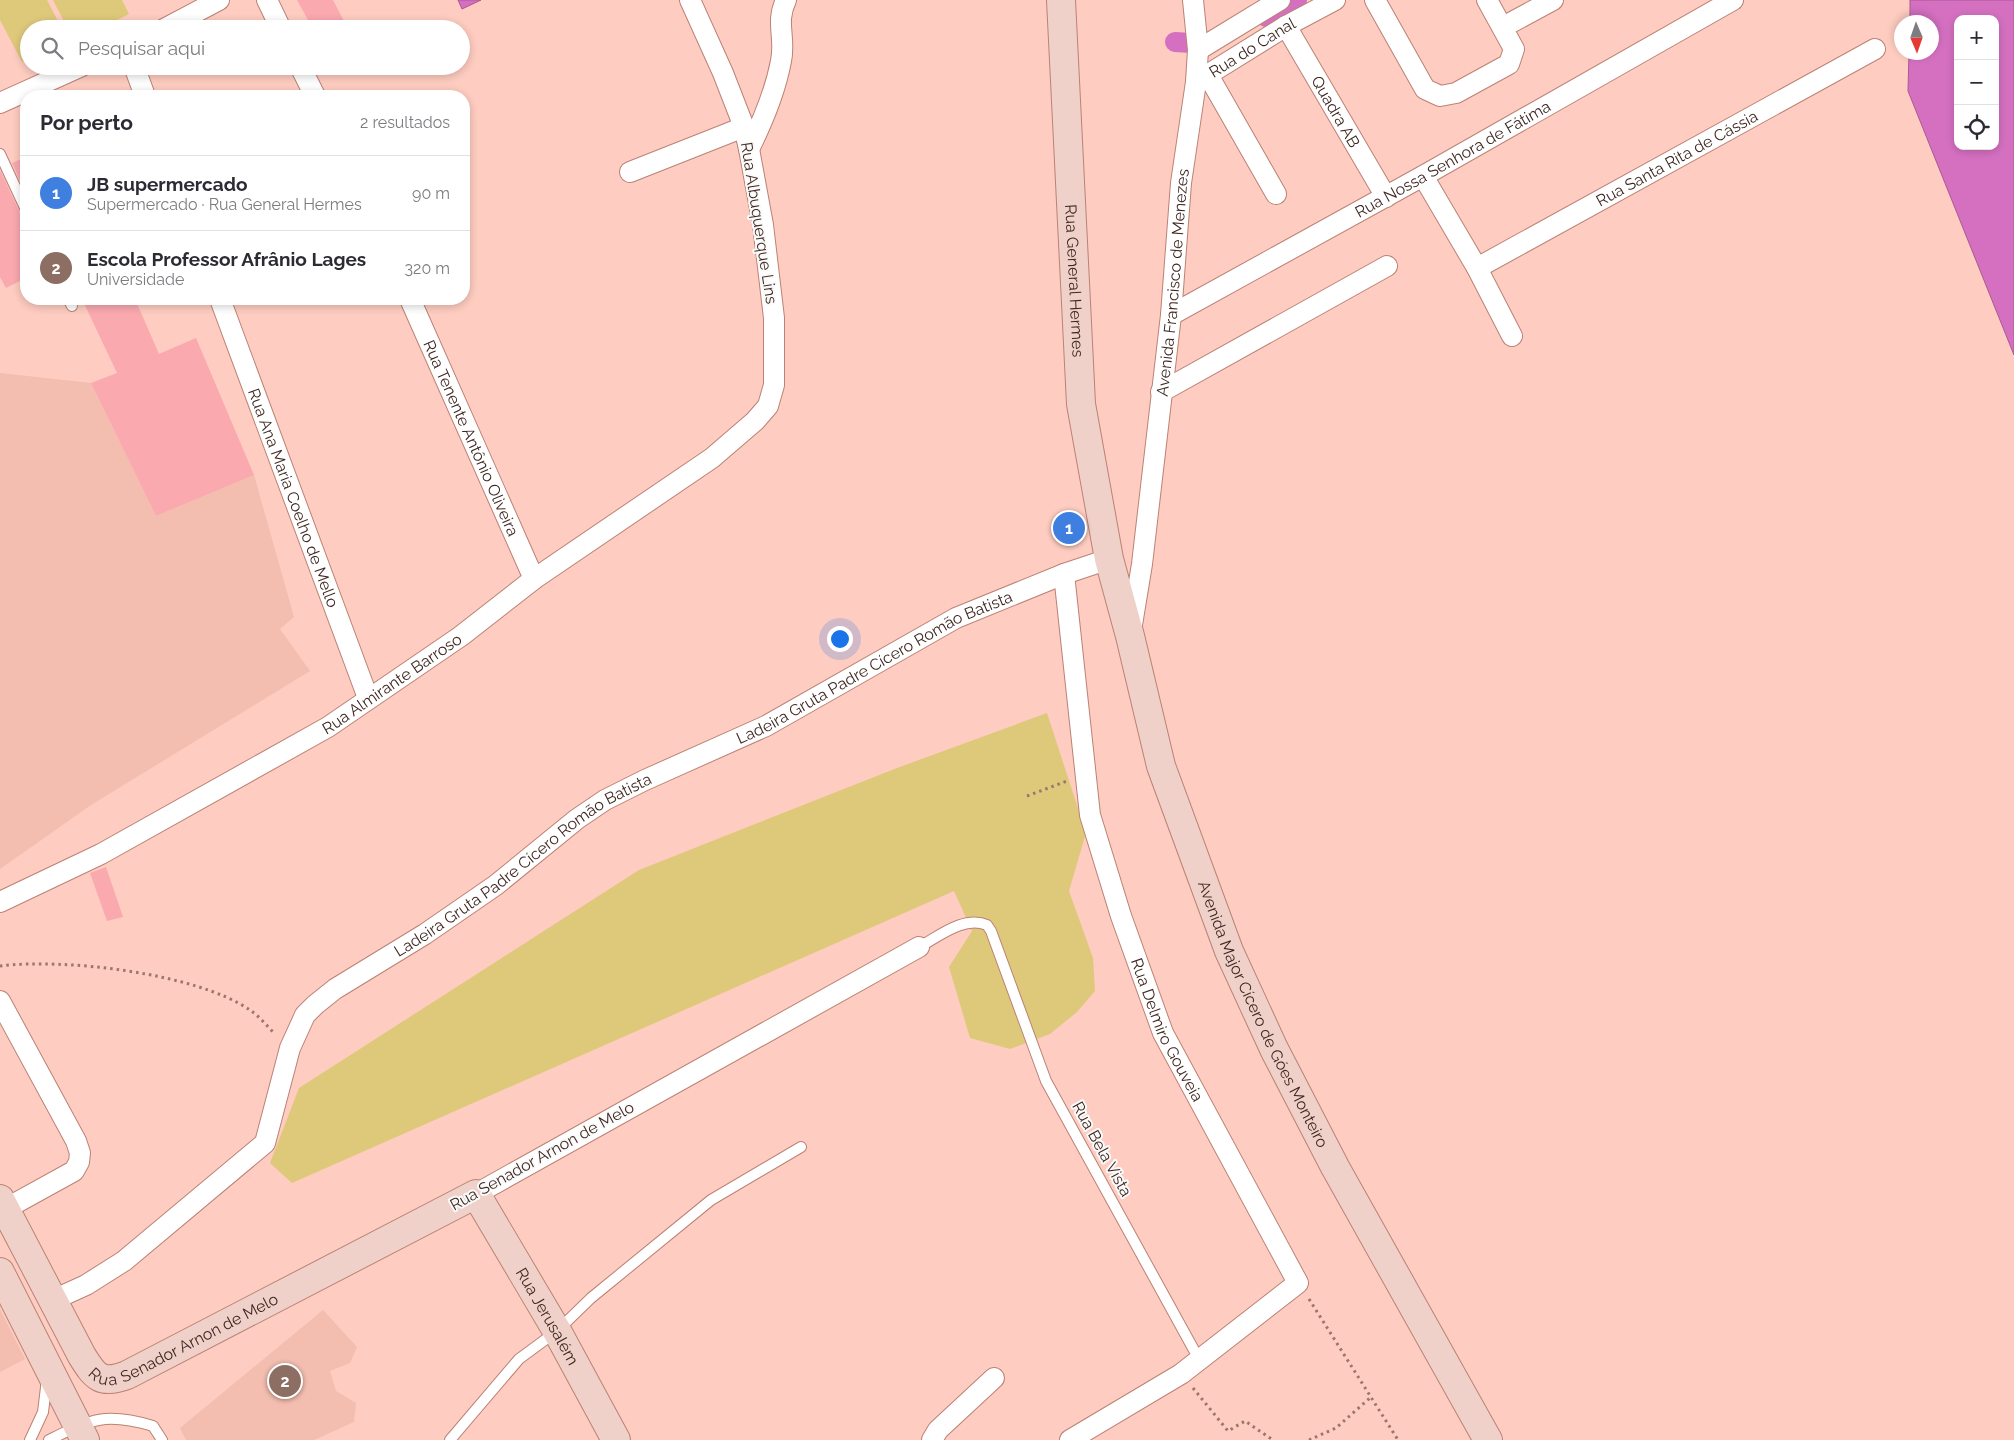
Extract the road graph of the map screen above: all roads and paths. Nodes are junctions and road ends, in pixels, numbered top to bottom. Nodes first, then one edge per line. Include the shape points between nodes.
1 (219, 0) edge
2 (267, 0) edge
3 (690, 0) edge
4 (786, 0) edge
5 (1061, 0) edge
6 (1193, 0) edge
7 (1335, 0) edge
8 (1375, 0) edge
9 (1487, 0) edge
10 (1552, 0) edge
11 (1733, 0) edge
12 (1276, 1) edge
13 (181, 20) edge
14 (277, 20) edge
15 (1286, 26) junction
16 (1503, 27) junction
17 (1874, 49) dead end
18 (1198, 50) junction
19 (62, 75) edge
20 (137, 75) edge
21 (304, 75) edge
22 (1202, 79) junction
23 (29, 90) edge
24 (143, 90) edge
25 (312, 90) edge
26 (20, 94) edge
27 (0, 103) edge
28 (744, 126) junction
29 (750, 150) junction
30 (0, 154) edge
31 (630, 172) dead end
32 (1424, 176) junction
33 (1276, 194) dead end
34 (20, 197) edge
35 (1386, 197) junction
36 (1387, 266) dead end
37 (1477, 268) junction
38 (222, 305) edge
39 (413, 305) edge
40 (1171, 315) junction
41 (1512, 336) dead end
42 (1161, 392) junction
43 (755, 421) joint
44 (1142, 564) junction
45 (1111, 565) junction
46 (1064, 574) junction
47 (534, 579) junction
48 (1130, 636) junction
49 (368, 698) junction
50 (1085, 774) junction
51 (1027, 796) dead end
52 (0, 902) edge
53 (997, 944) joint
54 (918, 947) joint
55 (0, 966) edge
56 (0, 1002) edge
57 (290, 1048) junction
58 (801, 1147) dead end
59 (476, 1194) junction
60 (3, 1204) edge
61 (0, 1272) edge
62 (1298, 1283) junction
63 (53, 1300) junction
64 (557, 1331) junction
65 (1200, 1361) junction
66 (48, 1368) junction
67 (1181, 1374) junction
68 (994, 1378) dead end
69 (1372, 1396) junction
70 (81, 1433) edge
71 (30, 1440) edge
72 (49, 1440) edge
73 (162, 1440) edge
74 (450, 1440) edge
75 (616, 1440) edge
76 (932, 1440) edge
77 (1070, 1440) edge
78 (1273, 1440) edge
79 (1309, 1440) edge
80 (1398, 1440) edge
81 (1488, 1440) edge

1 - 13 street
2 - 14 street
3 - 28 street, Rua Albuquerque Lins
4 - 29 street via 780,13 781,61 768,110
5 - 45 street, Rua General Hermes via 1081,404
6 - 18 street, Avenida Francisco de Menezes
7 - 15 street, Rua do Canal
8 - 16 street via 1425,88 1440,96 1456,93 1509,64 1514,49
9 - 16 street
10 - 16 street
11 - 32 street, Rua Nossa Senhora de Fátima
12 - 18 street, Rua do Canal
15 - 22 street, Rua do Canal
15 - 35 street, Quadra AB
17 - 37 street, Rua Santa Rita de Cássia
18 - 22 street, Avenida Francisco de Menezes
19 - 23 street
20 - 24 street
21 - 25 street
22 - 33 street
22 - 40 street, Avenida Francisco de Menezes via 1181,183
26 - 27 street
28 - 29 street, Rua Albuquerque Lins
28 - 31 street
29 - 43 street, Rua Albuquerque Lins via 763,225 776,361 768,406
30 - 34 lane
32 - 35 street, Rua Nossa Senhora de Fátima
32 - 37 street
35 - 40 street, Rua Nossa Senhora de Fátima
36 - 42 street
37 - 41 street
38 - 49 street, Rua Ana Maria Coelho de Mello
39 - 47 street, Rua Tenente Antônio Oliveira
40 - 42 street, Avenida Francisco de Menezes
42 - 44 street, Avenida Francisco de Menezes
43 - 47 street, Rua Almirante Barroso via 712,458
44 - 45 street
44 - 48 street, Avenida Francisco de Menezes
45 - 46 street, Ladeira Gruta Padre Cícero Romão Batista
45 - 48 street, Avenida Major Cícero de Góes Monteiro
46 - 50 street, Rua Delmiro Gouveia
46 - 57 street, Ladeira Gruta Padre Cícero Romão Batista via 938,627 766,726 606,800 577,819 496,885 314,1005 305,1015
47 - 49 street, Rua Almirante Barroso via 461,636
48 - 81 street, Avenida Major Cícero de Góes Monteiro via 1161,766 1228,951 1335,1167
49 - 52 street, Rua Almirante Barroso via 328,727 195,803 101,854
50 - 51 path
50 - 62 street, Rua Delmiro Gouveia via 1090,815 1121,916 1163,1033
53 - 54 lane, Rua Senador Arnon de Melo via 987,925 973,922 958,926
53 - 65 lane, Rua Bela Vista via 1046,1081
54 - 59 street, Rua Senador Arnon de Melo
55 - 57 path via 28,962 134,972 186,983 215,992 250,1010
56 - 60 street via 80,1153 80,1162 74,1171
57 - 63 street, Ladeira Gruta Padre Cícero Romão Batista via 268,1138 258,1151 124,1261
58 - 64 lane via 711,1200 591,1298
59 - 63 street, Rua Senador Arnon de Melo via 111,1380 102,1379 92,1371
59 - 64 street, Rua Jerusalém
60 - 63 street
61 - 66 street
62 - 65 street
62 - 69 path
64 - 74 lane via 519,1359
64 - 75 street, Rua Jerusalém
65 - 67 street
66 - 70 street
66 - 71 lane via 43,1412
67 - 77 street
67 - 78 path via 1228,1431 1245,1422
68 - 76 street via 938,1430
69 - 79 path via 1336,1428
69 - 80 path
70 - 72 lane
70 - 73 lane via 101,1419 125,1418 153,1426

